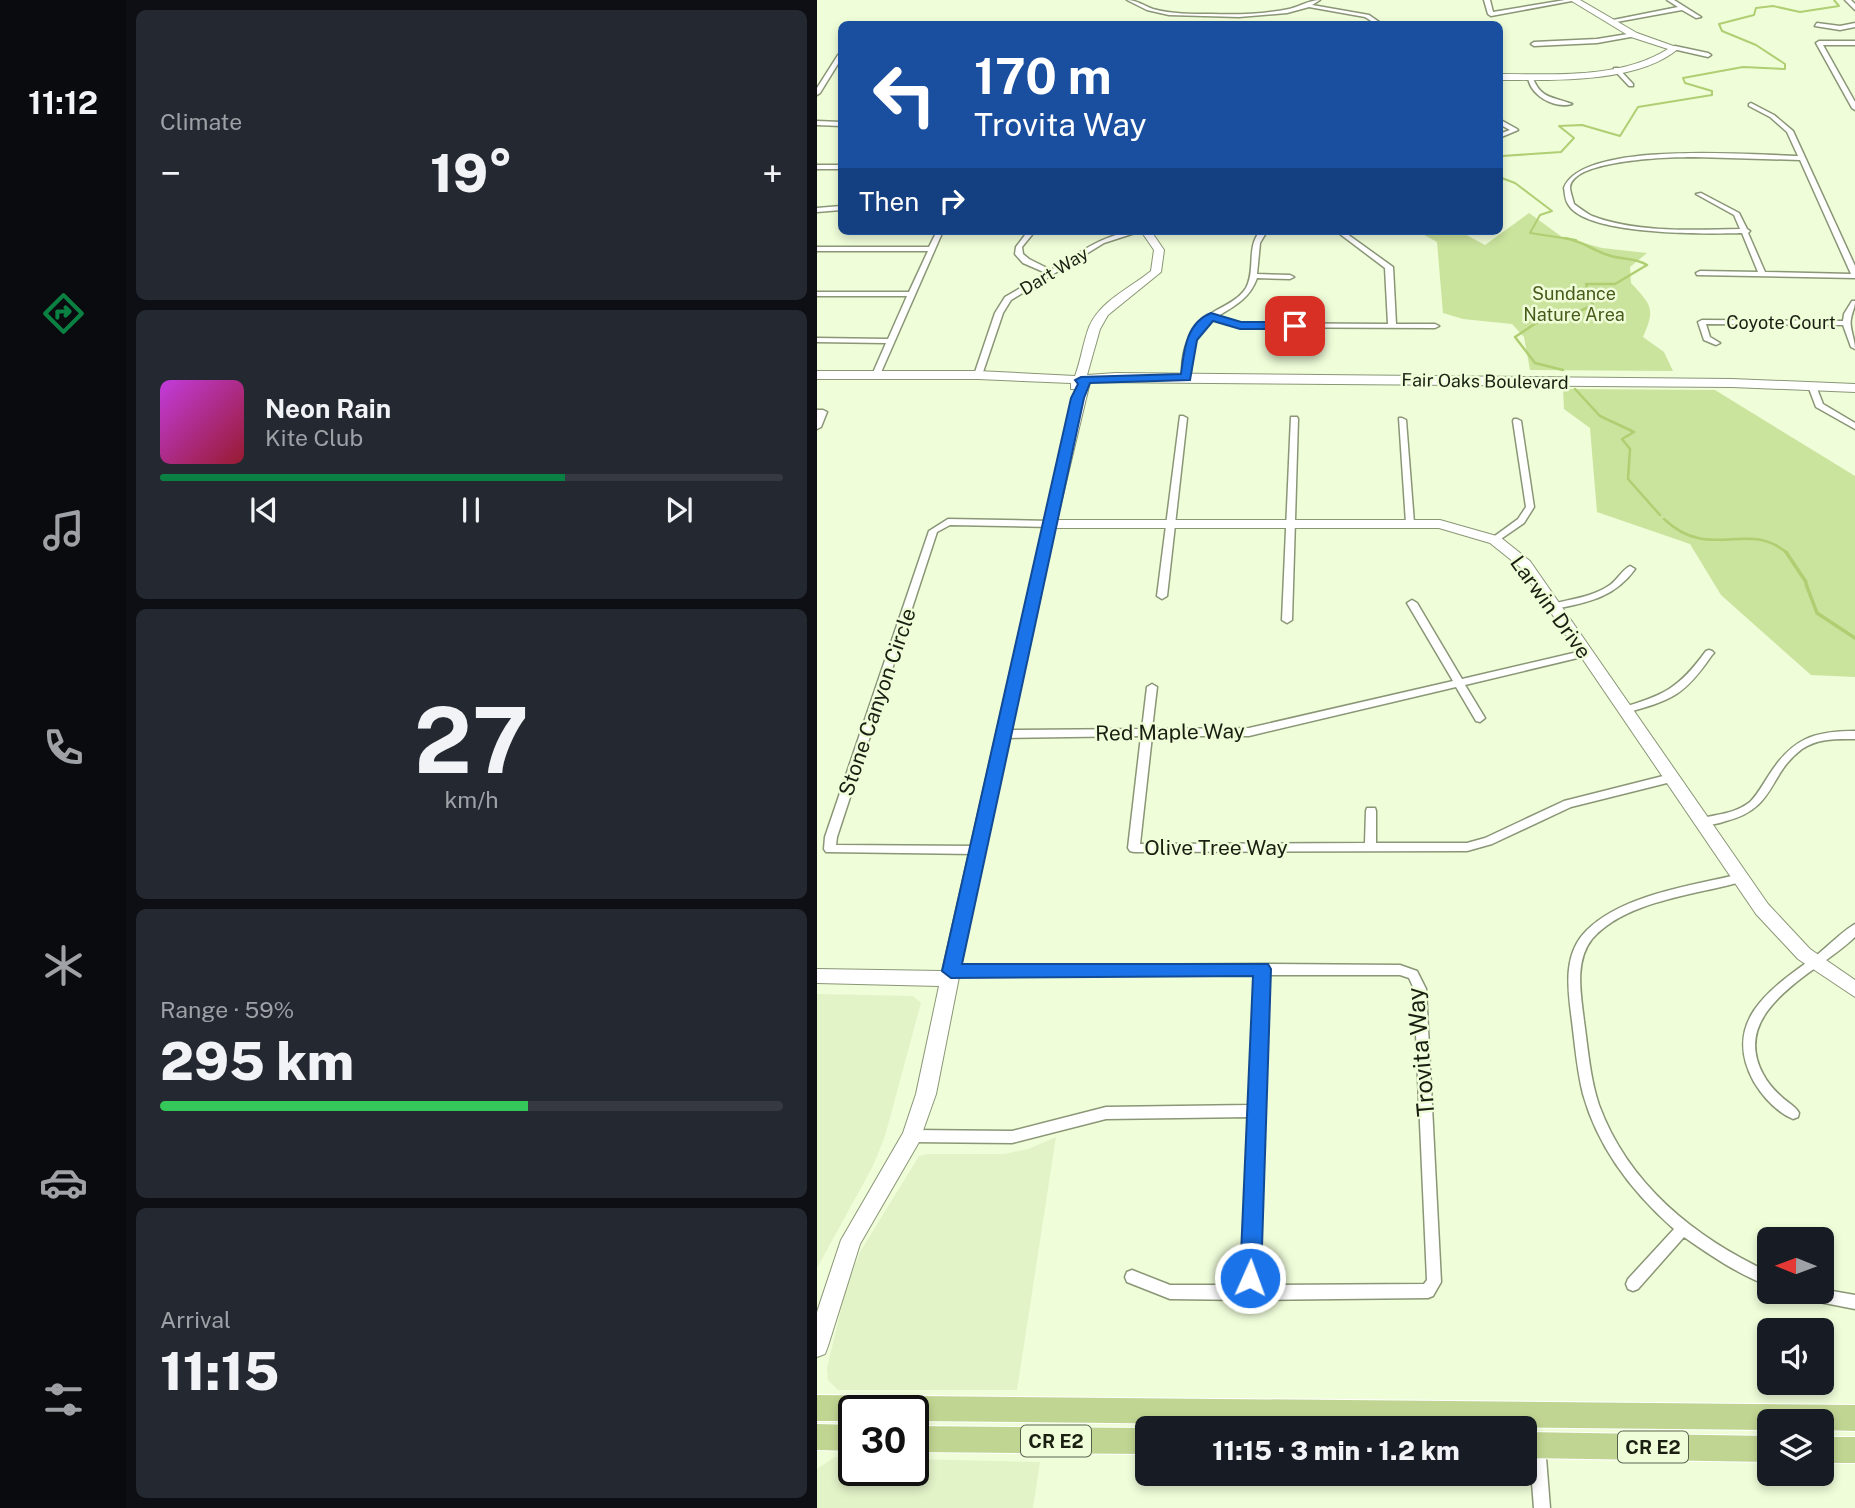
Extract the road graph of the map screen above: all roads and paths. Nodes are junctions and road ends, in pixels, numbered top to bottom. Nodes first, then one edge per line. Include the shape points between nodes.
1 (1130, 0) edge
2 (1317, 0) edge
3 (1487, 0) edge
4 (1574, 0) edge
5 (1682, 0) edge
6 (1848, 0) edge
7 (1671, 1) edge
8 (1311, 5) junction
9 (1682, 8) junction
10 (1855, 8) edge
11 (1188, 14) junction
12 (1698, 18) dead end
13 (1186, 21) edge
14 (1374, 21) edge
15 (1611, 21) junction
16 (1855, 24) edge
17 (1817, 25) dead end
18 (1634, 35) junction
19 (1686, 43) dead end
20 (1855, 43) edge
21 (1534, 44) dead end
22 (1675, 48) junction
23 (1708, 55) dead end
24 (838, 60) edge
25 (1616, 69) junction
26 (1503, 77) edge
27 (1530, 77) junction
28 (1631, 85) dead end
29 (817, 93) edge
30 (1569, 104) dead end
31 (1751, 105) dead end
32 (1855, 108) edge
33 (817, 123) edge
34 (1503, 123) edge
35 (838, 124) edge
36 (1503, 134) edge
37 (1803, 158) junction
38 (817, 167) edge
39 (838, 167) edge
40 (1700, 194) dead end
41 (838, 208) edge
42 (817, 210) edge
43 (1747, 231) junction
44 (938, 235) edge
45 (1029, 235) edge
46 (1124, 235) edge
47 (1149, 235) edge
48 (1261, 235) edge
49 (1345, 235) edge
50 (817, 249) edge
51 (932, 249) junction
52 (1051, 272) junction
53 (1700, 273) dead end
54 (1763, 275) junction
55 (1855, 275) edge
56 (1254, 276) junction
57 (1290, 277) dead end
58 (817, 293) edge
59 (913, 294) junction
60 (1855, 303) edge
61 (1211, 316) junction
62 (1845, 323) junction
63 (1392, 326) junction
64 (1435, 326) dead end
65 (817, 340) edge
66 (892, 341) junction
67 (1716, 343) dead end
68 (1855, 347) edge
69 (817, 375) edge
70 (877, 375) junction
71 (978, 375) junction
72 (1082, 377) junction
73 (1186, 377) junction
74 (1812, 386) junction
75 (1855, 388) edge
76 (817, 412) edge
77 (1183, 418) dead end
78 (1294, 419) dead end
79 (1402, 420) dead end
80 (1517, 421) dead end
81 (817, 427) edge
82 (1855, 427) edge
83 (1289, 522) junction
84 (1171, 523) junction
85 (1410, 523) junction
86 (1051, 524) junction
87 (1495, 540) junction
88 (1630, 569) dead end
89 (1162, 596) dead end
90 (1412, 603) dead end
91 (1555, 606) junction
92 (1287, 620) dead end
93 (1586, 653) junction
94 (1709, 653) dead end
95 (1458, 683) junction
96 (1152, 687) dead end
97 (1625, 710) junction
98 (1480, 718) dead end
99 (1147, 733) junction
100 (1002, 734) junction
101 (1855, 735) edge
102 (1671, 778) junction
103 (1371, 811) dead end
104 (1703, 822) junction
105 (1370, 848) junction
106 (976, 850) junction
107 (1740, 878) junction
108 (1855, 929) edge
109 (1815, 963) junction
110 (1262, 969) junction
111 (950, 975) junction
112 (817, 976) edge
113 (1855, 990) edge
114 (1257, 1111) junction
115 (1793, 1113) dead end
116 (912, 1136) junction
117 (1683, 1229) junction
118 (1757, 1273) edge
119 (1132, 1277) dead end
120 (1633, 1284) dead end
121 (1250, 1293) junction
122 (1834, 1298) edge
123 (1855, 1302) edge
124 (817, 1346) edge
125 (817, 1408) edge
126 (1855, 1418) edge
127 (817, 1437) edge
128 (838, 1438) edge
129 (929, 1439) edge
130 (1135, 1441) edge
131 (1537, 1445) edge
132 (1757, 1449) edge
133 (1834, 1450) edge
134 (1855, 1450) edge
135 (1537, 1476) edge
136 (1543, 1508) edge

1 - 11 street via 1153,11
2 - 8 street
3 - 4 street via 1491,14
4 - 15 street
5 - 7 street
6 - 10 street
7 - 9 street
8 - 11 street via 1275,14
8 - 14 street
9 - 12 street
9 - 15 street
11 - 13 street
15 - 18 street
16 - 17 street via 1840,28
18 - 21 street
18 - 22 street
19 - 22 street
20 - 32 street via 1819,43
22 - 23 street
22 - 25 street via 1656,60
24 - 29 street
25 - 27 street
25 - 28 street
26 - 27 street
27 - 30 street via 1537,93
31 - 37 street via 1786,126
33 - 35 street
34 - 36 street via 1515,130
37 - 43 street via 1633,158 1587,169 1567,187 1576,208 1616,226
37 - 55 street
38 - 39 street
40 - 43 street via 1731,209
41 - 42 street
43 - 54 street
44 - 51 street
45 - 52 street via 1019,254
46 - 52 street, Dart Way
47 - 72 street via 1159,250 1159,266 1099,319
48 - 56 street
49 - 63 street via 1389,267
50 - 51 street
51 - 59 street
52 - 71 street, Dart Way via 1003,306
53 - 54 street
54 - 55 street
56 - 57 street
56 - 61 street via 1246,294
58 - 59 street
59 - 66 street
60 - 62 street
61 - 63 street via 1240,325
61 - 73 street via 1192,340
62 - 67 street, Coyote Court via 1702,322 1707,338
62 - 68 street
63 - 64 street
65 - 66 street
66 - 70 street
69 - 70 street, Fair Oaks Boulevard
70 - 71 street, Fair Oaks Boulevard
71 - 72 street, Fair Oaks Boulevard
72 - 73 street, Fair Oaks Boulevard
72 - 86 street via 1085,384
73 - 74 street, Fair Oaks Boulevard
74 - 75 street, Fair Oaks Boulevard
74 - 82 street via 1819,405
76 - 81 street via 823,412
77 - 84 street
78 - 83 street
79 - 85 street
80 - 87 street via 1530,507 1521,521
83 - 84 street, Larwin Drive
83 - 85 street, Larwin Drive
83 - 92 street
84 - 86 street, Larwin Drive
84 - 89 street
85 - 87 street, Larwin Drive via 1439,524
86 - 100 street
86 - 106 street, Stone Canyon Circle via 948,522 933,531 830,849
87 - 91 street, Larwin Drive via 1525,564
88 - 91 street via 1607,593
90 - 95 street
91 - 93 street, Larwin Drive
93 - 95 street, Red Maple Way
93 - 97 street, Larwin Drive
94 - 97 street via 1675,693
95 - 98 street
95 - 99 street, Red Maple Way via 1249,732
96 - 99 street
97 - 102 street, Larwin Drive
99 - 100 street, Red Maple Way
99 - 105 street, Olive Tree Way via 1134,848
100 - 106 street
101 - 104 street via 1822,736 1796,747 1756,803 1731,816
102 - 104 street, Larwin Drive
102 - 105 street, Olive Tree Way via 1568,804 1479,845
103 - 105 street
104 - 107 street, Larwin Drive
106 - 111 street
107 - 109 street, Larwin Drive via 1790,941
107 - 117 street via 1616,915 1587,937 1575,966 1584,1073 1600,1124 1644,1191
108 - 109 street
109 - 113 street, Larwin Drive
109 - 115 street via 1765,1002 1749,1027 1747,1046 1760,1083
110 - 111 street, Trovita Way
110 - 114 street
110 - 121 street, Trovita Way via 1400,970 1413,974 1420,989 1434,1282 1428,1291 1415,1293
111 - 112 street
111 - 116 street via 926,1094
114 - 116 street via 1106,1113 1012,1137
114 - 121 street
116 - 124 street via 851,1240
117 - 118 street
117 - 120 street
119 - 121 street, Trovita Way via 1170,1292
122 - 123 street
125 - 126 main road, CR E2
127 - 128 main road
129 - 130 main road, CR E2
131 - 132 main road, CR E2
133 - 134 main road
135 - 136 street

